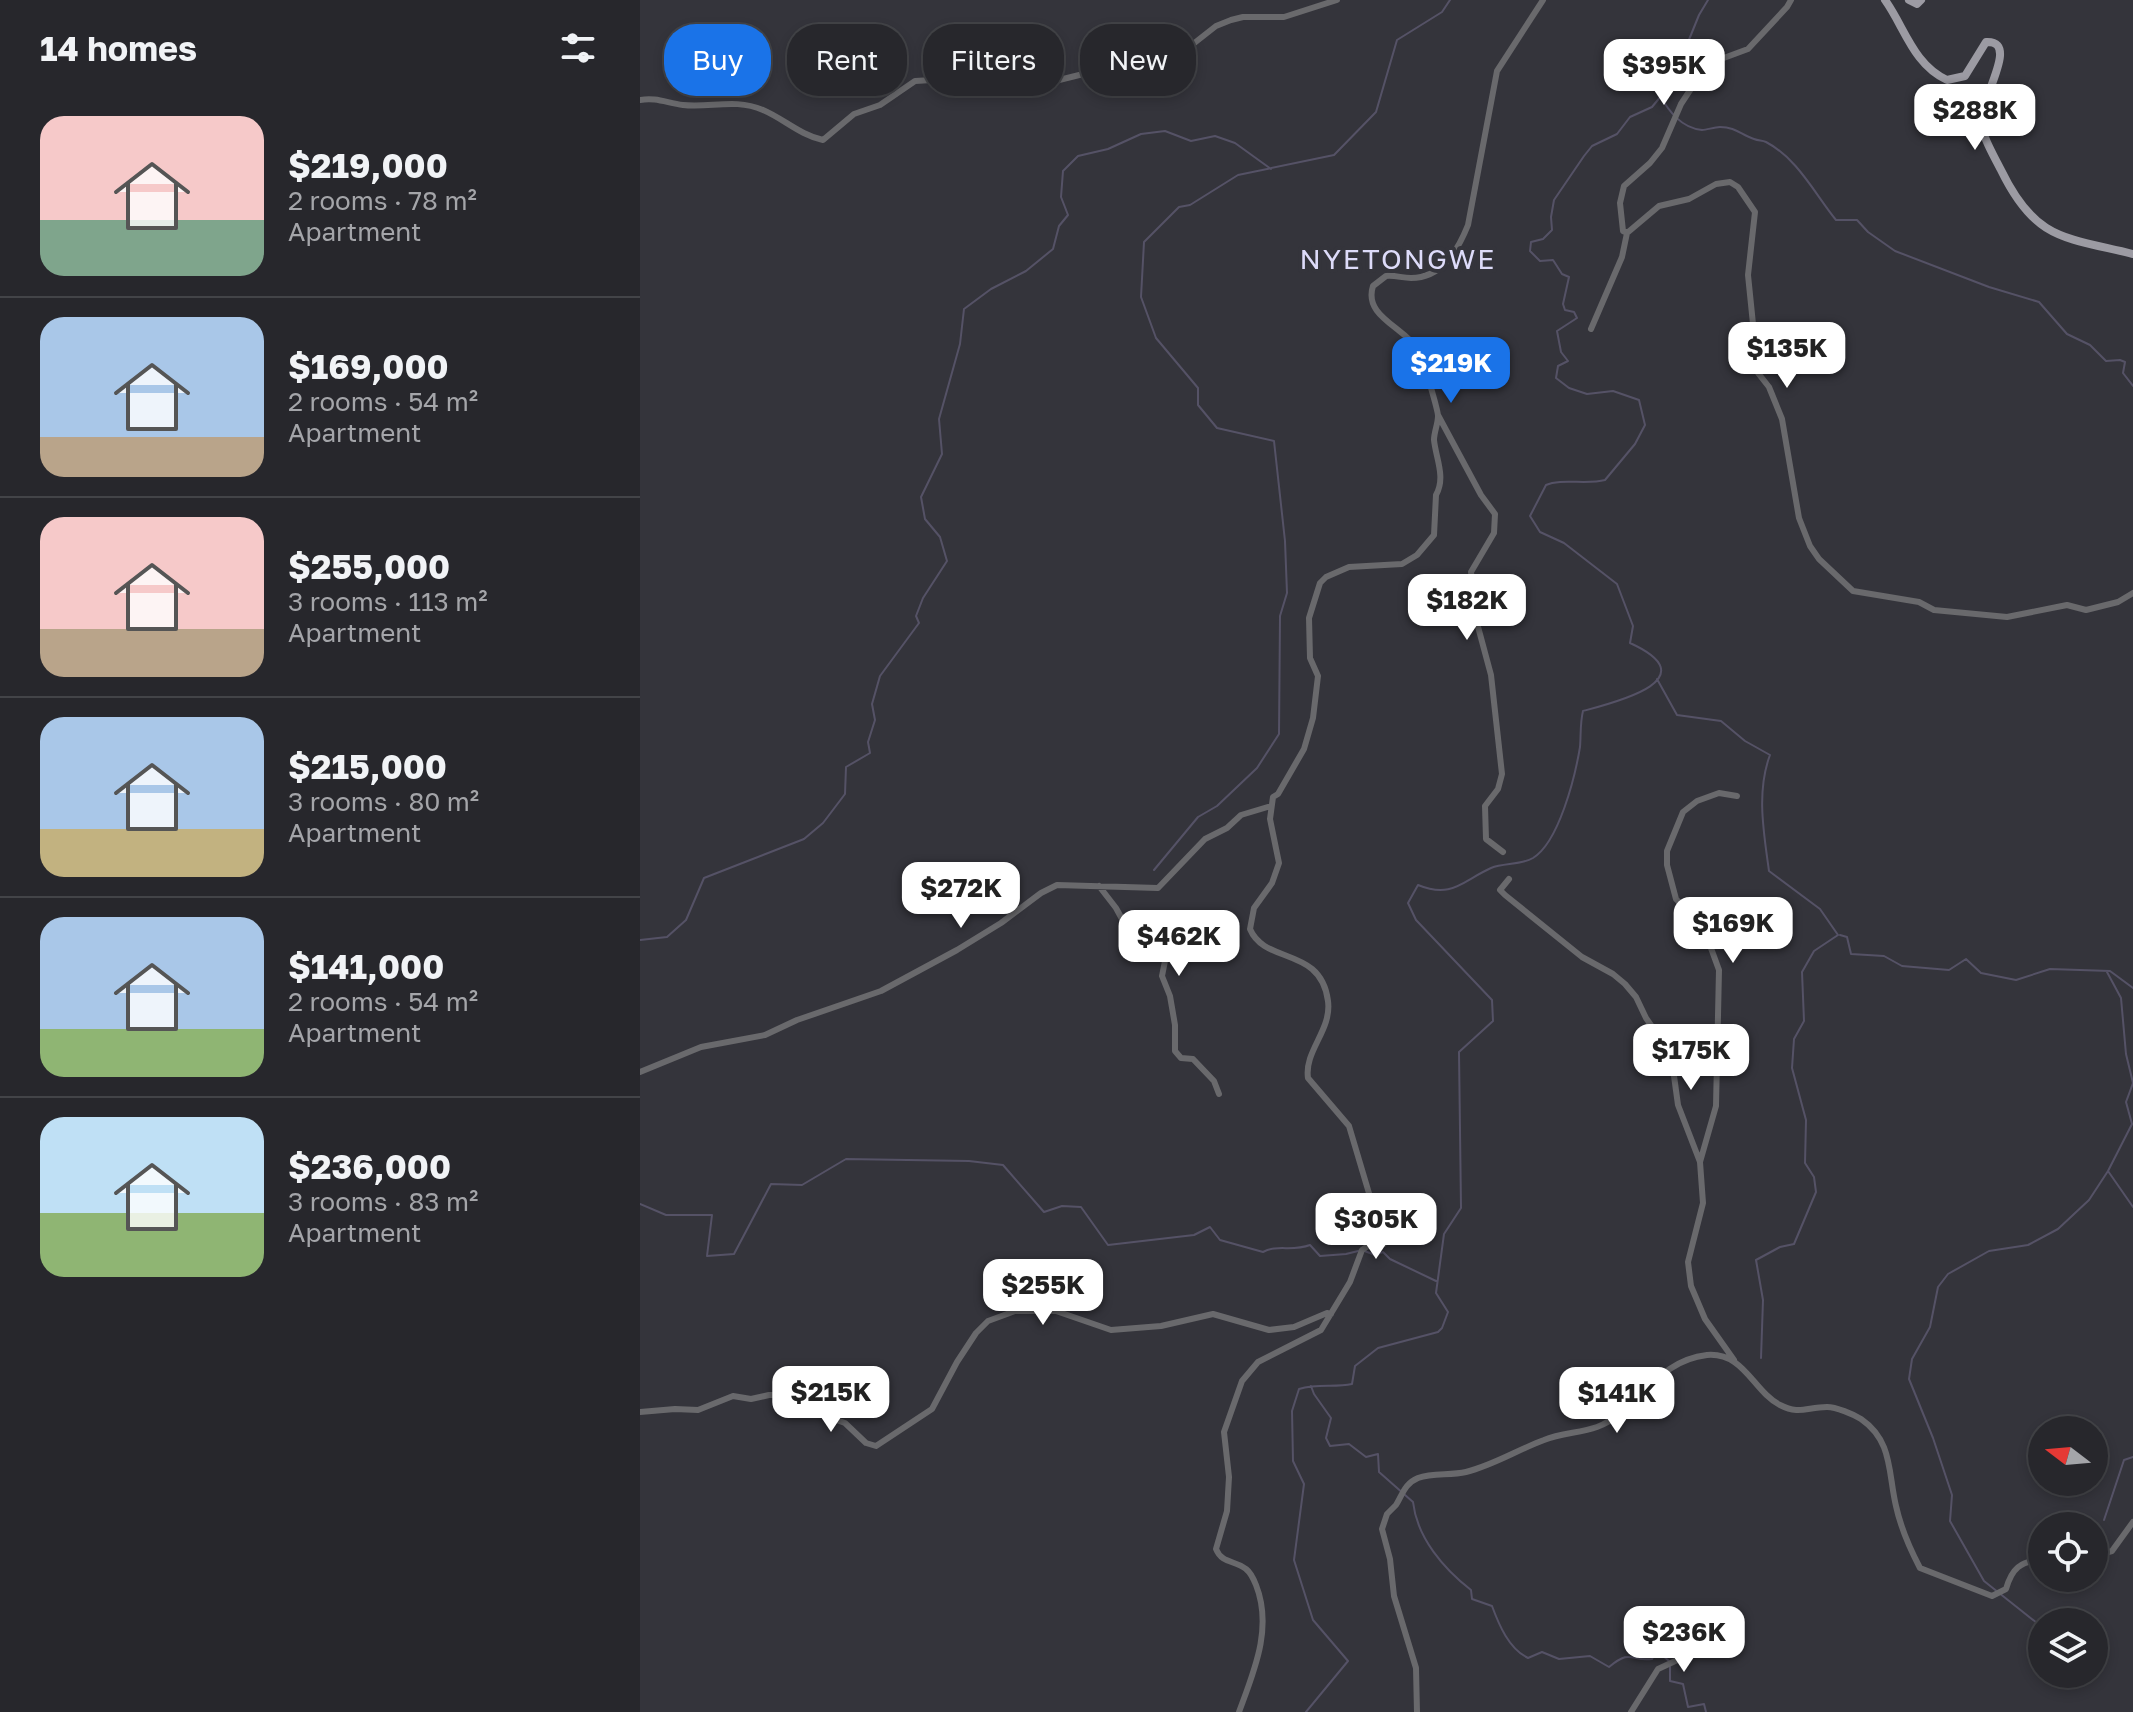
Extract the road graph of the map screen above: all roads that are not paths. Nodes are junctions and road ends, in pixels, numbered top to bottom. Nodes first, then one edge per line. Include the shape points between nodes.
1 (1337, 0) edge
2 (1543, 0) edge
3 (1791, 0) edge
4 (1885, 0) edge
5 (1909, 0) edge
6 (1921, 0) edge
7 (640, 100) edge
8 (1627, 233) junction
9 (2133, 254) edge
10 (1591, 329) dead end
11 (1438, 415) junction
12 (2133, 593) edge
13 (1737, 796) dead end
14 (1271, 806) junction
15 (1503, 852) dead end
16 (1509, 879) dead end
17 (1099, 886) junction
18 (640, 1072) edge
19 (1219, 1094) dead end
20 (1700, 1162) junction
21 (1331, 1314) junction
22 (1737, 1363) junction
23 (640, 1412) edge
24 (2133, 1522) edge
25 (2108, 1552) edge
26 (2028, 1562) edge
27 (1729, 1640) dead end
28 (1239, 1712) edge
29 (1417, 1712) edge
30 (1631, 1712) edge

1 - 7 street via 1284,17 1231,20 1188,48 1039,85 915,81 880,105 854,114 823,140 745,104
2 - 11 street via 1497,71 1459,248 1448,262 1423,277 1381,277 1370,295 1375,311 1422,353
3 - 8 street via 1748,49 1708,67 1685,96 1662,148 1624,186 1620,203
4 - 9 main road via 1920,60 1947,80 1965,76 1986,42 1999,46 2002,56 1981,123 2023,208 2048,230
5 - 6 main road
8 - 10 street
8 - 12 street via 1659,206 1689,199 1718,183 1738,187 1755,212 1748,275 1758,373 1782,419 1799,518 1810,546 1853,591 1919,602 1934,610 2007,617 2067,605 2086,610
11 - 14 street via 1434,441 1441,466 1434,535 1406,562 1349,567 1320,583 1309,618 1310,658 1318,676 1313,718 1304,749
11 - 15 street via 1495,514 1494,533 1471,572 1491,675 1502,774 1485,806 1486,839
13 - 20 street via 1719,793 1683,812 1667,851 1676,899 1704,929 1719,970 1716,1106
14 - 17 street via 1241,815 1205,839 1158,888
14 - 21 street via 1279,863 1254,908 1250,929 1269,949 1306,963 1326,993 1327,1025 1308,1078 1349,1126 1386,1237 1384,1244 1362,1250
16 - 20 street via 1500,890 1505,895 1591,963 1613,974 1636,997 1671,1054 1678,1105
17 - 18 street via 1051,887 957,950 881,991 765,1035 701,1047
17 - 19 street via 1134,941 1145,950 1164,953 1162,976 1170,996 1175,1051 1193,1059
20 - 22 street via 1703,1203 1688,1262 1691,1286 1705,1319
21 - 23 street via 1269,1330 1213,1314 1111,1330 1056,1311 1007,1314 976,1333 932,1409 873,1446 849,1425 810,1411 790,1396 733,1396 698,1410
21 - 28 street via 1316,1333 1250,1369 1224,1432 1227,1511 1216,1549 1223,1560 1246,1569 1254,1580 1263,1626 1257,1664
22 - 26 street via 1778,1404 1797,1412 1829,1407 1861,1419 1873,1431 1887,1449 1901,1529 1920,1568 1992,1596 2006,1589 2017,1565
22 - 29 street via 1709,1355 1682,1362 1595,1428 1547,1438 1480,1468 1417,1479 1402,1489 1382,1529 1394,1596 1416,1668
24 - 25 street
27 - 30 street via 1689,1639 1684,1643 1686,1656 1658,1669

